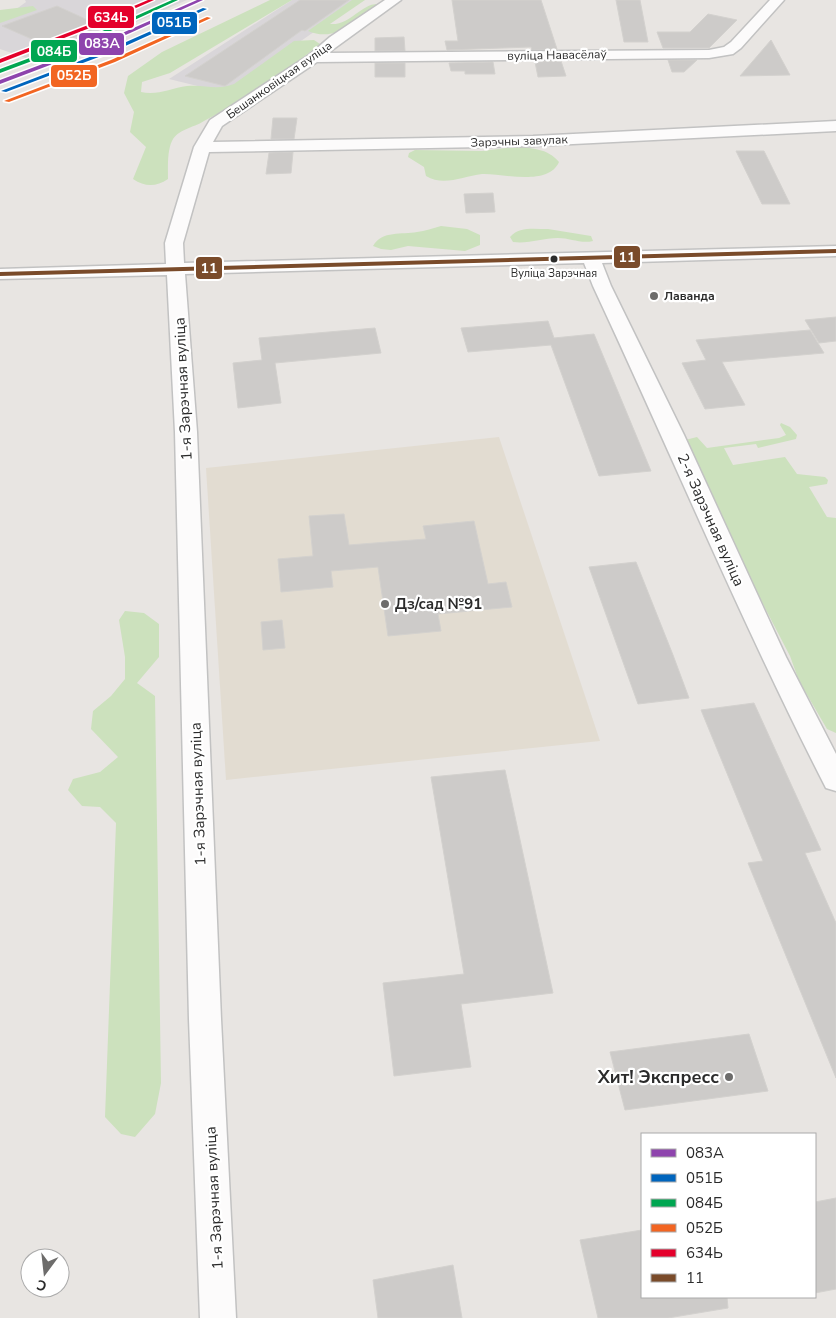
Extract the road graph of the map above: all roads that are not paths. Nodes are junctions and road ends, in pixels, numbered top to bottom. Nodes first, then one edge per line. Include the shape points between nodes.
1 (394, 0) edge
2 (777, 0) edge
3 (314, 58) junction
4 (836, 126) edge
5 (202, 148) junction
6 (836, 252) edge
7 (591, 257) junction
8 (176, 269) junction
9 (0, 274) edge
10 (836, 780) edge
11 (218, 1318) edge

1 - 3 street, Бешанковіцкая вуліца
2 - 3 street, вуліца Навасёлаў via 728,52
3 - 5 street, Бешанковіцкая вуліца via 216,123
4 - 5 street, Зарэчны завулак via 533,141
5 - 8 street, Бешанковіцкая вуліца via 174,243
6 - 7 street
7 - 8 street
7 - 10 street, 2-я Зарэчная вуліца via 777,664
8 - 9 street
8 - 11 street, 1-я Зарэчная вуліца via 186,432

